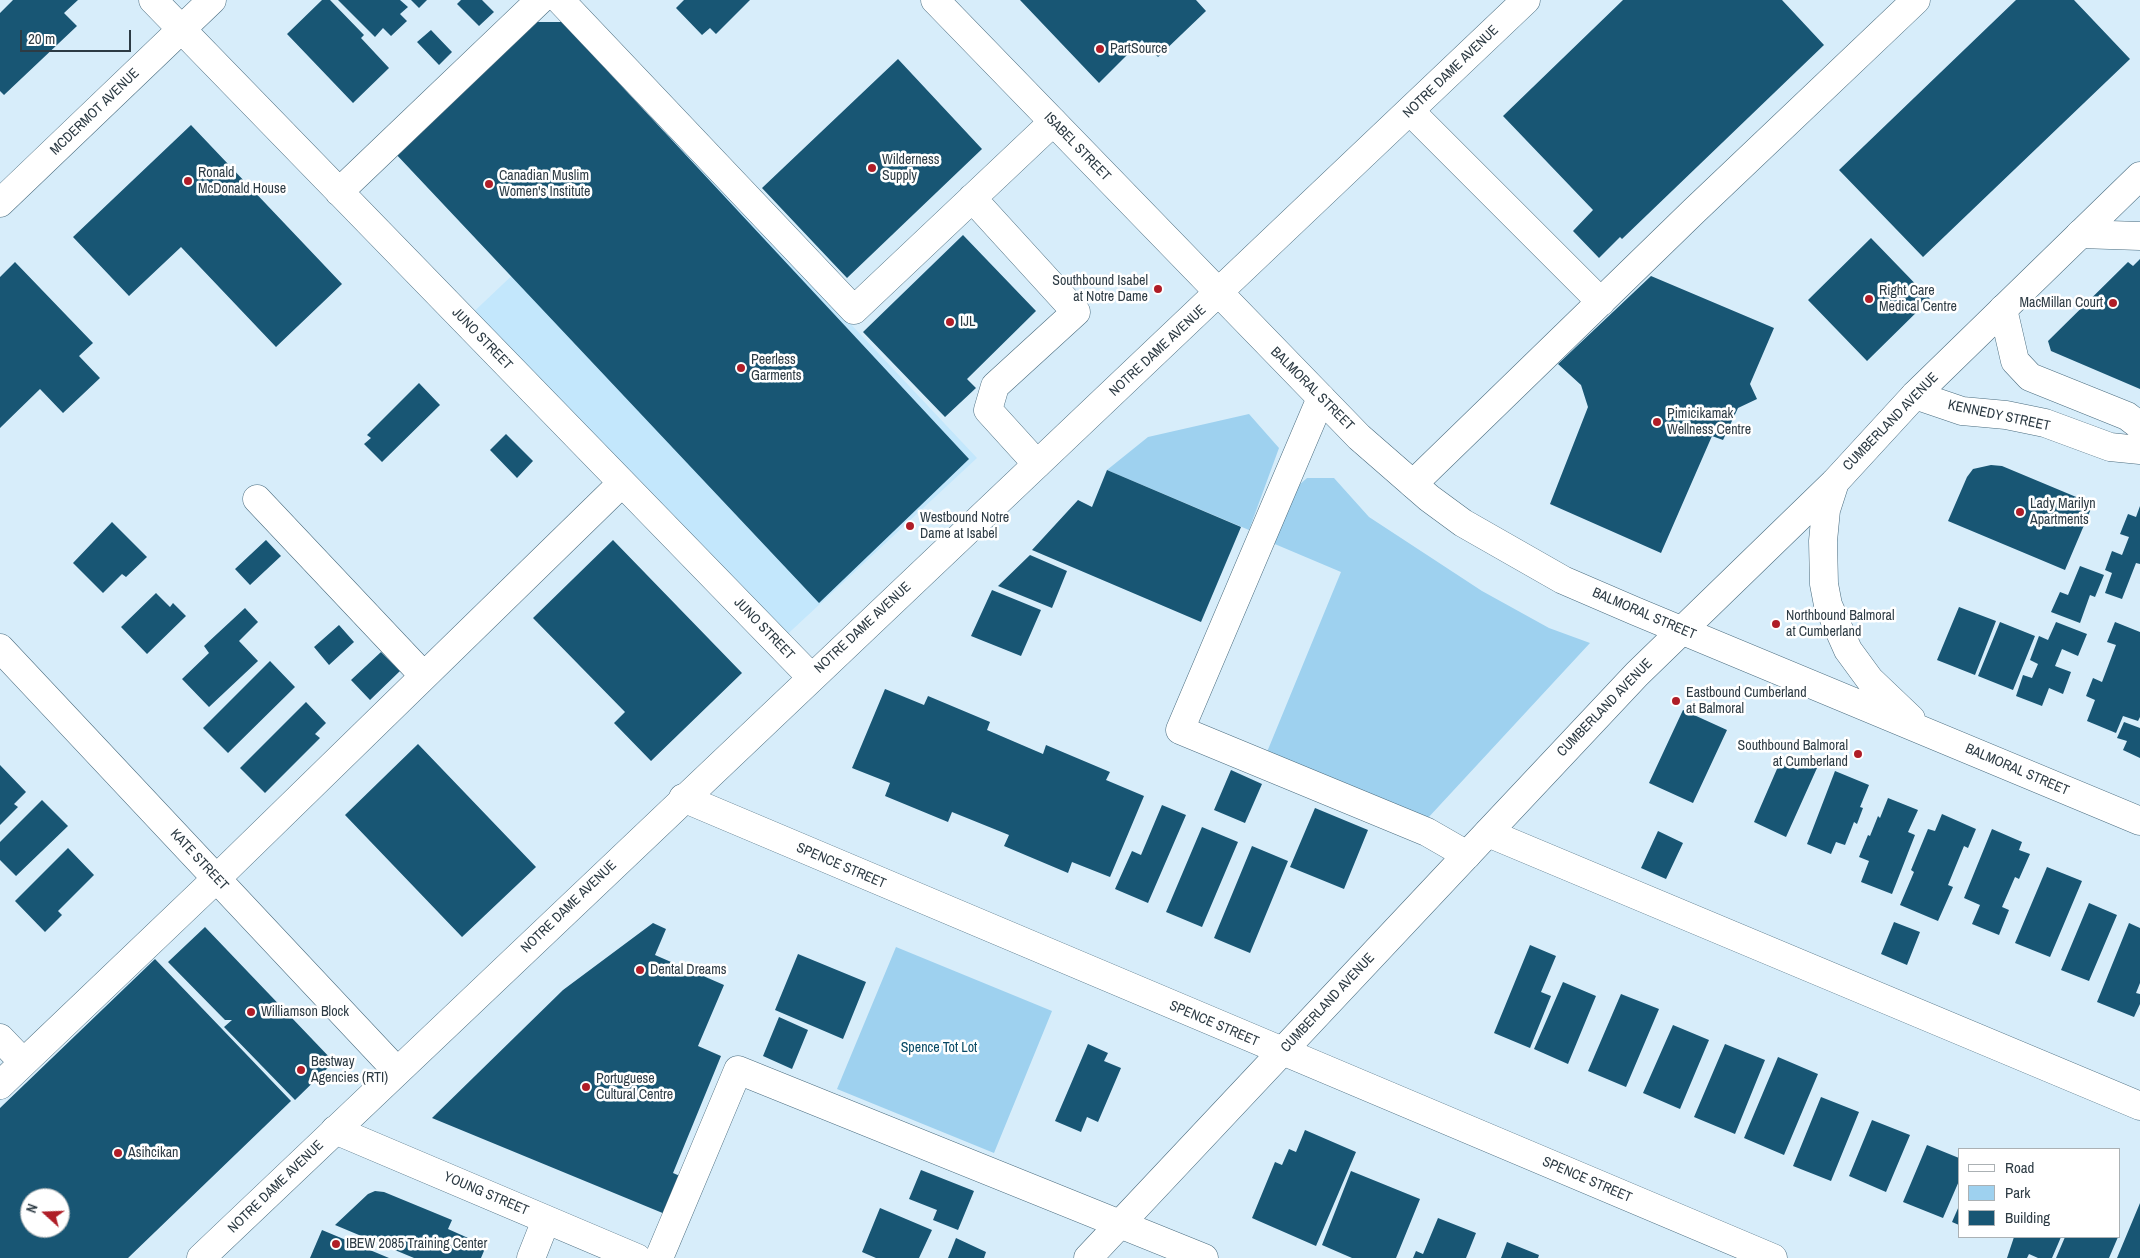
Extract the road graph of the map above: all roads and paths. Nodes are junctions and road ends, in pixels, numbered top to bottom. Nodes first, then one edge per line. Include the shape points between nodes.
1 (153, 0) edge
2 (212, 0) edge
3 (540, 0) edge
4 (560, 0) edge
5 (936, 0) edge
6 (1526, 0) edge
7 (1916, 0) edge
8 (181, 30) junction
9 (1410, 111) junction
10 (1053, 122) junction
11 (2140, 176) edge
12 (339, 192) junction
13 (972, 198) junction
14 (0, 203) edge
15 (2080, 234) junction
16 (2140, 236) edge
17 (1219, 294) junction
18 (1601, 302) junction
19 (2003, 310) junction
20 (1915, 395) junction
21 (1321, 398) junction
22 (2140, 426) edge
23 (2140, 450) edge
24 (1037, 464) junction
25 (1835, 482) junction
26 (622, 483) junction
27 (1413, 484) junction
28 (257, 499) dead end
29 (1681, 630) junction
30 (0, 648) edge
31 (424, 676) junction
32 (811, 677) junction
33 (1925, 731) junction
34 (683, 798) junction
35 (2140, 821) edge
36 (1488, 832) junction
37 (1467, 855) junction
38 (216, 878) junction
39 (0, 1038) edge
40 (1282, 1052) junction
41 (23, 1062) junction
42 (397, 1071) junction
43 (0, 1084) edge
44 (2140, 1106) edge
45 (335, 1130) junction
46 (546, 1220) junction
47 (1121, 1223) junction
48 (200, 1258) edge
49 (530, 1258) edge
50 (637, 1258) edge
51 (659, 1258) edge
52 (1088, 1258) edge
53 (1204, 1258) edge
54 (1773, 1258) edge

1 - 8 main road, JUNO STREET
2 - 8 main road, MCDERMOT AVENUE
3 - 12 main road
4 - 13 main road via 854,310
5 - 10 main road, ISABEL STREET
6 - 9 main road, NOTRE DAME AVENUE
7 - 18 main road
8 - 12 main road, JUNO STREET
8 - 14 main road, MCDERMOT AVENUE
9 - 17 main road, NOTRE DAME AVENUE
9 - 18 main road
10 - 13 main road
10 - 17 main road, ISABEL STREET
11 - 15 main road, CUMBERLAND AVENUE
12 - 26 main road, JUNO STREET
13 - 24 main road via 1076,312 995,386 988,410
15 - 16 main road
15 - 19 main road, CUMBERLAND AVENUE
17 - 21 main road, BALMORAL STREET
17 - 24 main road, NOTRE DAME AVENUE
18 - 27 main road
19 - 20 main road, CUMBERLAND AVENUE
19 - 22 main road via 2015,361 2030,377 2127,416
20 - 23 main road, KENNEDY STREET via 1962,411 2044,423 2110,447
20 - 25 main road, CUMBERLAND AVENUE
21 - 27 main road, BALMORAL STREET via 1359,437
21 - 37 main road via 1180,730 1427,832
24 - 32 main road, NOTRE DAME AVENUE
25 - 29 main road, CUMBERLAND AVENUE
25 - 33 main road via 1826,510 1823,540 1828,605 1848,650 1870,680
26 - 31 main road
26 - 32 main road, JUNO STREET
27 - 29 main road, BALMORAL STREET via 1463,523 1563,580
28 - 31 main road
29 - 33 main road, BALMORAL STREET
29 - 36 main road, CUMBERLAND AVENUE
30 - 38 main road, KATE STREET
31 - 38 main road
32 - 34 main road, NOTRE DAME AVENUE
33 - 35 main road, BALMORAL STREET
34 - 40 main road, SPENCE STREET
34 - 42 main road, NOTRE DAME AVENUE
36 - 37 main road, CUMBERLAND AVENUE
36 - 44 main road
37 - 40 main road, CUMBERLAND AVENUE
38 - 41 main road
38 - 42 main road, KATE STREET
39 - 41 main road
40 - 47 main road, CUMBERLAND AVENUE
40 - 54 main road, SPENCE STREET
41 - 43 main road
42 - 45 main road, NOTRE DAME AVENUE
45 - 46 main road, YOUNG STREET
45 - 48 main road, NOTRE DAME AVENUE
46 - 49 main road
46 - 50 main road, YOUNG STREET
47 - 51 main road via 738,1070
47 - 52 main road, CUMBERLAND AVENUE
47 - 53 main road

